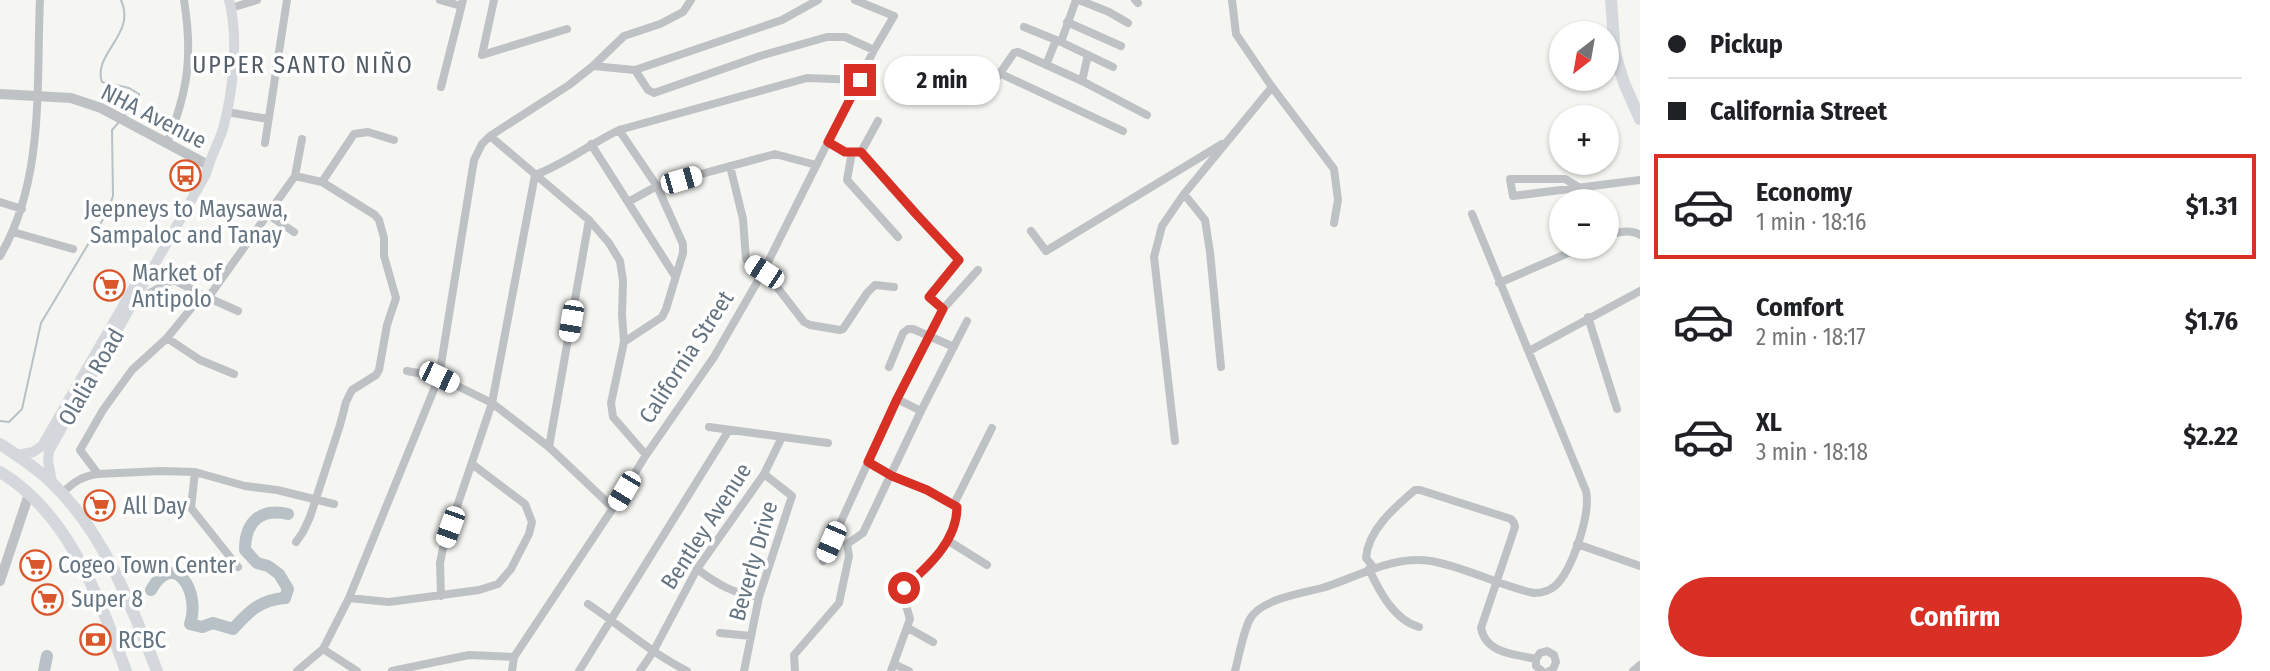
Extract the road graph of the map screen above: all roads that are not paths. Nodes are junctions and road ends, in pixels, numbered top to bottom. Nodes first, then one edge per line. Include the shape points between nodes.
1 (40, 0) edge
2 (184, 0) edge
3 (257, 0) edge
4 (287, 0) edge
5 (440, 0) edge
6 (494, 0) edge
7 (691, 0) edge
8 (818, 0) edge
9 (855, 0) edge
10 (1077, 0) edge
11 (1232, 0) edge
12 (1611, 0) edge
13 (462, 3) edge
14 (230, 4) edge
15 (1067, 22) junction
16 (1128, 23) dead end
17 (1024, 27) dead end
18 (567, 29) dead end
19 (1059, 41) junction
20 (1121, 46) dead end
21 (874, 50) junction
22 (1088, 55) junction
23 (1046, 65) junction
24 (593, 66) junction
25 (1113, 67) dead end
26 (635, 70) junction
27 (999, 74) junction
28 (860, 80) junction
29 (1082, 81) junction
30 (991, 86) dead end
31 (441, 87) dead end
32 (1272, 87) junction
33 (0, 94) edge
34 (38, 96) junction
35 (227, 111) junction
36 (1147, 115) dead end
37 (268, 119) junction
38 (1640, 119) edge
39 (878, 121) dead end
40 (619, 130) junction
41 (1123, 131) dead end
42 (490, 136) junction
43 (302, 139) dead end
44 (1231, 139) junction
45 (394, 140) dead end
46 (828, 142) junction
47 (166, 143) junction
48 (265, 144) dead end
49 (591, 144) junction
50 (857, 152) junction
51 (208, 164) junction
52 (816, 165) junction
53 (730, 166) junction
54 (535, 175) junction
55 (295, 176) junction
56 (1640, 180) edge
57 (322, 182) junction
58 (657, 186) junction
59 (1580, 188) junction
60 (1184, 194) junction
61 (628, 201) junction
62 (0, 202) edge
63 (22, 209) junction
64 (267, 214) junction
65 (1472, 214) dead end
66 (589, 220) junction
67 (1334, 223) dead end
68 (1031, 231) dead end
69 (294, 232) dead end
70 (1619, 233) edge
71 (13, 234) junction
72 (1640, 234) edge
73 (898, 237) dead end
74 (73, 249) dead end
75 (0, 256) edge
76 (1554, 259) edge
77 (978, 270) dead end
78 (762, 274) junction
79 (675, 276) junction
80 (1499, 283) junction
81 (894, 287) dead end
82 (1640, 290) edge
83 (134, 295) junction
84 (205, 297) junction
85 (943, 309) junction
86 (238, 311) dead end
87 (1588, 317) junction
88 (967, 321) dead end
89 (928, 335) junction
90 (167, 338) junction
91 (624, 342) junction
92 (954, 347) junction
93 (1529, 351) junction
94 (889, 367) dead end
95 (1221, 367) dead end
96 (407, 371) dead end
97 (233, 374) dead end
98 (439, 377) junction
99 (897, 399) junction
100 (492, 402) junction
101 (1617, 408) dead end
102 (921, 411) junction
103 (709, 427) dead end
104 (992, 428) dead end
105 (729, 430) junction
106 (782, 437) junction
107 (1175, 441) dead end
108 (828, 443) dead end
109 (0, 444) edge
110 (549, 447) junction
111 (17, 455) junction
112 (646, 455) junction
113 (868, 462) junction
114 (472, 464) junction
115 (0, 472) edge
116 (195, 472) junction
117 (98, 474) junction
118 (764, 474) junction
119 (892, 476) junction
120 (52, 482) junction
121 (62, 493) junction
122 (29, 494) junction
123 (315, 499) junction
124 (334, 504) dead end
125 (954, 504) junction
126 (613, 509) junction
127 (947, 540) junction
128 (296, 542) dead end
129 (1577, 544) junction
130 (823, 561) dead end
131 (987, 565) dead end
132 (1640, 566) edge
133 (238, 567) dead end
134 (1372, 568) junction
135 (697, 569) junction
136 (0, 581) edge
137 (1496, 582) junction
138 (441, 596) junction
139 (759, 597) junction
140 (349, 598) junction
141 (588, 604) dead end
142 (611, 619) junction
143 (1419, 627) dead end
144 (908, 628) junction
145 (720, 633) dead end
146 (751, 636) junction
147 (933, 642) dead end
148 (323, 649) junction
149 (653, 652) junction
150 (514, 657) junction
151 (1535, 659) junction
152 (1640, 664) edge
153 (893, 668) edge
154 (126, 671) edge
155 (157, 671) edge
156 (297, 671) edge
157 (357, 671) edge
158 (392, 671) edge
159 (512, 671) edge
160 (579, 671) edge
161 (640, 671) edge
162 (687, 671) edge
163 (744, 671) edge
164 (795, 671) edge
165 (909, 671) edge
166 (1235, 671) edge
167 (1542, 671) edge
168 (1549, 671) edge
169 (1633, 671) edge

1 - 34 street
2 - 47 street via 189,38 187,79
3 - 14 street
4 - 37 street
5 - 13 street
6 - 18 street via 482,55
7 - 24 street via 671,18 624,36
8 - 26 street via 782,20
9 - 21 street, California Street via 894,16
10 - 15 street
10 - 16 street
11 - 32 street via 1236,34
12 - 38 main road via 1615,54
13 - 31 street
14 - 35 main road, Olalia Road via 232,74
15 - 19 street
15 - 20 street
17 - 19 street
19 - 22 street
19 - 23 street
21 - 26 street via 845,37 828,37 654,93
21 - 28 street, California Street
22 - 25 street
22 - 29 street
23 - 27 street via 1018,52
23 - 29 street
24 - 26 street
24 - 42 street
27 - 30 street
27 - 41 street
28 - 40 street via 807,78
28 - 46 street, California Street
29 - 36 street
32 - 44 street
32 - 67 street via 1334,169 1338,200
33 - 34 street, NHA Avenue
34 - 47 street, NHA Avenue via 71,98 101,108
34 - 63 street via 34,153
35 - 37 street
35 - 51 main road, Olalia Road
37 - 48 street
39 - 50 street
40 - 49 street
40 - 58 street
42 - 54 street
42 - 98 street via 474,160
43 - 55 street
44 - 60 street
44 - 68 street via 1046,251
45 - 57 street via 368,132 354,134
46 - 50 street via 845,152
46 - 52 street, California Street
47 - 51 street, NHA Avenue
49 - 54 street
49 - 61 street
50 - 73 street via 847,180
50 - 85 street via 959,260 929,297
51 - 83 main road, Olalia Road
52 - 53 street via 775,154
52 - 78 street, California Street
53 - 58 street
53 - 78 street via 743,219 746,259
54 - 66 street
54 - 100 street
55 - 57 street
55 - 64 street
56 - 59 street
57 - 123 street via 379,220 396,298 379,370 352,390 346,402
58 - 61 street
58 - 79 street via 683,244
59 - 59 street via 1513,196 1510,179 1565,179
60 - 95 street via 1205,219
60 - 107 street via 1163,226 1154,257
61 - 79 street
62 - 63 street
63 - 71 street
64 - 69 street
64 - 84 street
65 - 80 street
66 - 91 street via 620,261
66 - 110 street
70 - 72 street
71 - 74 street
71 - 75 street
76 - 80 street
77 - 85 street
78 - 81 street via 804,323 840,330 875,285
78 - 112 street, California Street via 713,357
79 - 91 street via 662,317
80 - 93 street
82 - 87 street
83 - 84 street via 148,295 173,280
83 - 111 main road, Olalia Road via 42,446
83 - 120 main road, Olalia Road via 49,451
84 - 86 street
84 - 90 street
85 - 89 street
87 - 93 street
87 - 101 street
88 - 92 street
89 - 92 street
89 - 94 street via 905,330
89 - 99 street
90 - 97 street via 200,360
90 - 117 street via 132,370 80,450
91 - 112 street via 611,403 613,417
92 - 102 street
93 - 129 street via 1586,491 1587,513
96 - 98 street
98 - 100 street
98 - 140 street
99 - 102 street
99 - 113 street
100 - 110 street
100 - 114 street
102 - 119 street
103 - 105 street
104 - 125 street
105 - 106 street
105 - 142 street
106 - 108 street
106 - 118 street, Bentley Avenue
109 - 111 main road
110 - 126 street
111 - 120 main road
112 - 126 street, California Street
113 - 119 street
113 - 130 street
114 - 138 street via 443,548
114 - 138 street via 526,504 532,522 511,569 498,584
115 - 122 main road
116 - 117 street
116 - 123 street
116 - 133 street via 191,508
117 - 121 street via 73,482
118 - 135 street, Bentley Avenue
118 - 139 street, Beverly Drive via 792,496
119 - 125 street
119 - 164 street via 863,533 847,544 841,597 794,655
120 - 121 main road
121 - 155 main road via 119,578
122 - 136 street
122 - 154 main road via 77,557
123 - 124 street
123 - 128 street
125 - 127 street via 957,514
126 - 150 street, California Street
127 - 131 street
127 - 144 street via 902,592
129 - 132 street
129 - 137 street via 1561,578 1549,590 1534,593
134 - 137 street via 1430,561
134 - 137 street via 1366,558 1367,544 1418,490 1513,521 1515,527
134 - 143 street via 1376,584 1394,609 1407,624
134 - 166 street via 1269,604 1250,618
135 - 139 street via 725,588
135 - 149 street, Bentley Avenue
137 - 151 street via 1482,635 1499,651
138 - 140 street via 390,602
139 - 146 street, Beverly Drive
140 - 148 street
141 - 142 street
142 - 149 street
142 - 160 street
144 - 147 street
144 - 153 street
145 - 146 street
146 - 163 street, Beverly Drive
148 - 156 street
148 - 157 street
149 - 161 street, Bentley Avenue
149 - 162 street
150 - 158 street via 469,655
150 - 159 street, California Street
151 - 167 street
151 - 168 street via 1543,651 1554,655 1555,666
152 - 169 street
153 - 165 street

